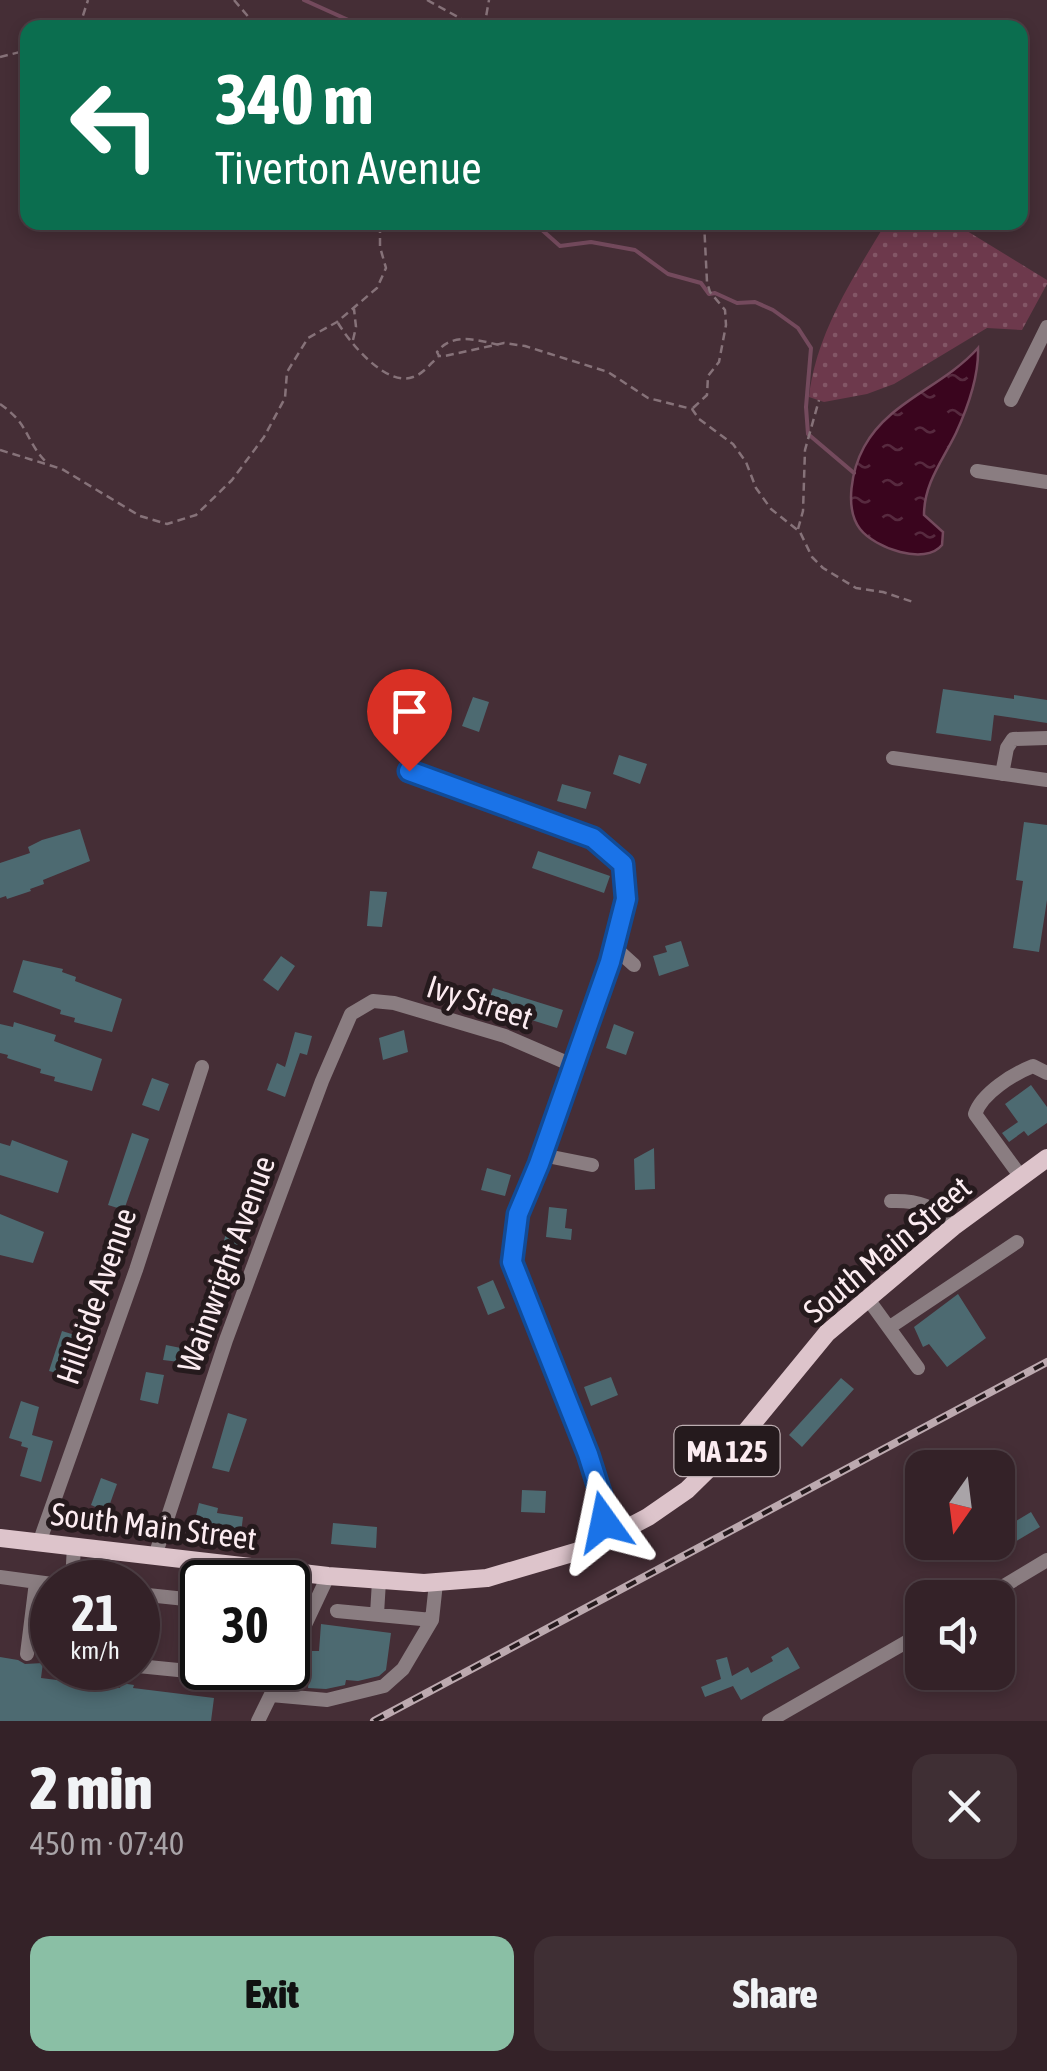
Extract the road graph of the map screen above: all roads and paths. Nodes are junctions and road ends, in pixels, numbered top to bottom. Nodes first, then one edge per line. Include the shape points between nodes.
1 (234, 0) edge
2 (426, 0) edge
3 (251, 20) edge
4 (465, 20) edge
5 (380, 230) edge
6 (705, 230) edge
7 (352, 307) junction
8 (337, 322) junction
9 (1047, 327) edge
10 (352, 341) junction
11 (499, 345) junction
12 (440, 356) junction
13 (819, 400) dead end
14 (1011, 400) dead end
15 (0, 404) edge
16 (692, 409) junction
17 (0, 450) edge
18 (46, 462) junction
19 (977, 471) dead end
20 (1047, 482) edge
21 (798, 530) junction
22 (916, 602) dead end
23 (1047, 738) edge
24 (894, 758) dead end
25 (409, 771) dead end
26 (1002, 774) junction
27 (1047, 780) edge
28 (614, 947) junction
29 (634, 965) dead end
30 (368, 1003) joint
31 (572, 1065) junction
32 (202, 1066) dead end
33 (1047, 1073) edge
34 (542, 1154) junction
35 (1047, 1158) edge
36 (592, 1165) dead end
37 (1022, 1177) junction
38 (890, 1201) dead end
39 (953, 1227) junction
40 (1016, 1242) dead end
41 (868, 1299) junction
42 (890, 1327) junction
43 (918, 1368) dead end
44 (0, 1538) edge
45 (39, 1543) junction
46 (599, 1543) junction
47 (74, 1546) junction
48 (155, 1556) junction
49 (73, 1560) edge
50 (190, 1560) edge
51 (1047, 1560) edge
52 (310, 1574) edge
53 (328, 1576) junction
54 (0, 1577) edge
55 (379, 1580) junction
56 (1014, 1580) edge
57 (30, 1581) edge
58 (436, 1583) junction
59 (337, 1611) dead end
60 (310, 1614) edge
61 (376, 1614) junction
62 (432, 1620) junction
63 (30, 1625) edge
64 (905, 1643) edge
65 (26, 1654) dead end
66 (273, 1690) edge
67 (271, 1694) junction
68 (772, 1720) edge
69 (258, 1721) edge

1 - 3 path
2 - 4 path
5 - 7 path via 386,268 377,288
6 - 16 path via 712,294 726,314 726,338 708,376 707,395
7 - 8 path
7 - 10 path
8 - 10 path
8 - 18 path via 308,338 287,372 285,398 264,437 196,515 167,524 140,516
9 - 14 street
10 - 12 path via 380,370 403,380
11 - 12 path
11 - 12 path via 459,339 440,348
11 - 16 path via 588,364 648,398
13 - 21 path via 805,450
15 - 18 path via 25,426
16 - 21 path via 733,444 771,508
17 - 18 path
19 - 20 street
21 - 22 path via 812,557 840,580
23 - 26 street via 1014,739
24 - 26 street
25 - 28 street via 593,838 623,864 626,899
26 - 27 street
28 - 29 street
28 - 31 street
30 - 31 street, Ivy Street via 394,1003 454,1020
30 - 48 street, Wainwright Avenue via 348,1018 322,1081
31 - 34 street
32 - 45 street, Hillside Avenue
33 - 37 street via 1034,1066 1022,1070 979,1102 976,1114
34 - 36 street
34 - 46 street via 518,1214 512,1262 606,1511
35 - 37 main road, South Main Street / MA 125
37 - 39 main road, South Main Street / MA 125
38 - 39 street via 925,1204
39 - 41 main road, South Main Street / MA 125
40 - 42 street
41 - 42 street
41 - 46 main road, South Main Street / MA 125 via 827,1334 744,1434 687,1490
42 - 43 street
44 - 45 main road, South Main Street / MA 125
45 - 47 main road, South Main Street / MA 125
46 - 58 main road, South Main Street / MA 125 via 520,1571
47 - 48 main road, South Main Street / MA 125
47 - 49 street
48 - 50 main road, South Main Street / MA 125
51 - 56 street
52 - 53 main road, South Main Street / MA 125
53 - 55 main road, South Main Street / MA 125
53 - 60 street
54 - 57 street
55 - 58 main road, South Main Street / MA 125
55 - 61 street
58 - 62 street
59 - 61 street
61 - 62 street
62 - 67 street via 384,1686 327,1700
63 - 65 street
64 - 68 street
66 - 67 street
67 - 69 street

